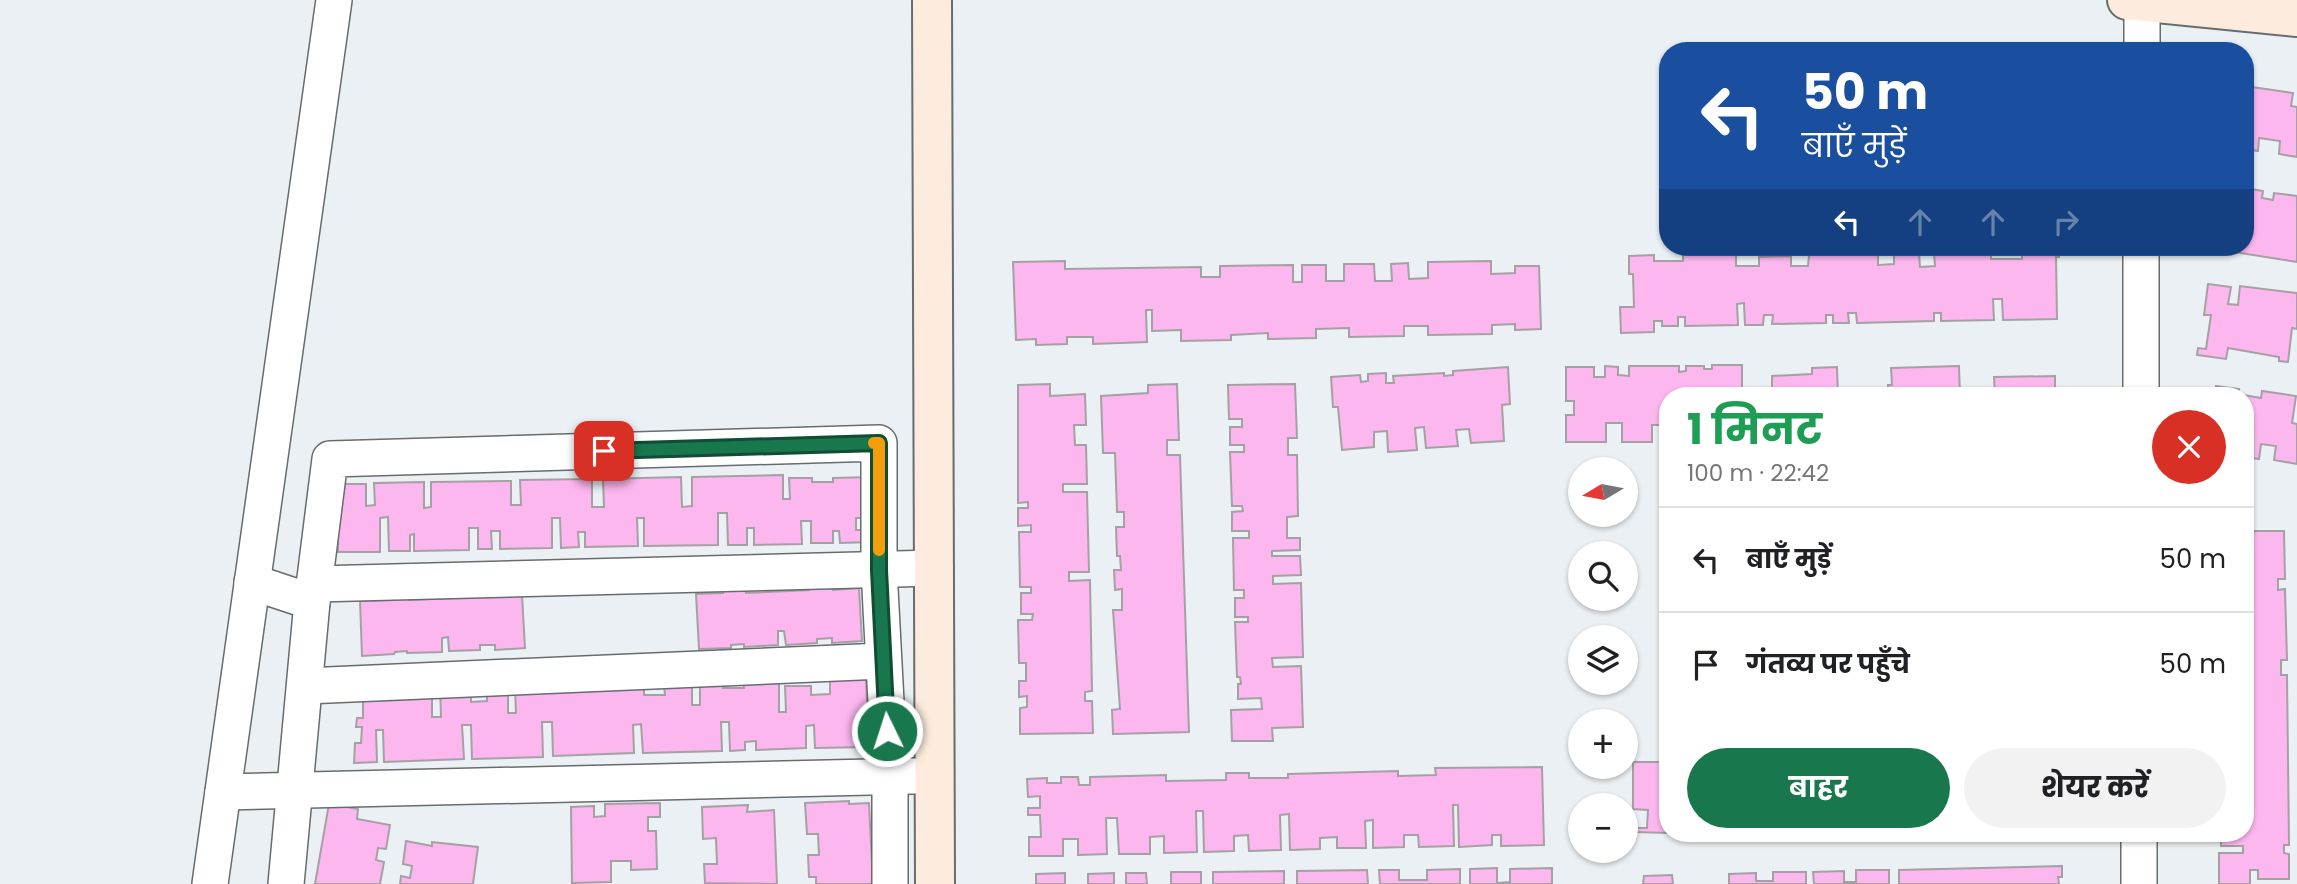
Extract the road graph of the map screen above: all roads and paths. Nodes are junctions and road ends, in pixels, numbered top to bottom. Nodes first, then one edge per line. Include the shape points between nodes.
1 (334, 0) edge
2 (932, 0) edge
3 (2135, 1) edge
4 (2297, 18) edge
5 (2141, 42) edge
6 (2141, 256) edge
7 (2141, 387) edge
8 (935, 568) junction
9 (879, 570) junction
10 (252, 582) junction
11 (314, 593) junction
12 (883, 661) junction
13 (305, 686) junction
14 (935, 776) junction
15 (890, 777) junction
16 (294, 791) junction
17 (223, 792) junction
18 (2139, 842) edge
19 (210, 884) edge
20 (286, 884) edge
21 (890, 884) edge
22 (935, 884) edge
23 (2139, 884) edge

1 - 10 street
2 - 8 street
3 - 4 street
3 - 5 street
6 - 7 street
8 - 9 street
8 - 14 street
9 - 11 street
9 - 11 street via 879,443 330,459
9 - 12 street
10 - 11 street
10 - 17 street
11 - 13 street
12 - 13 street
12 - 15 street
13 - 16 street
14 - 15 street
14 - 22 street
15 - 16 street
15 - 21 street
16 - 17 street
16 - 20 street
17 - 19 street
18 - 23 street

